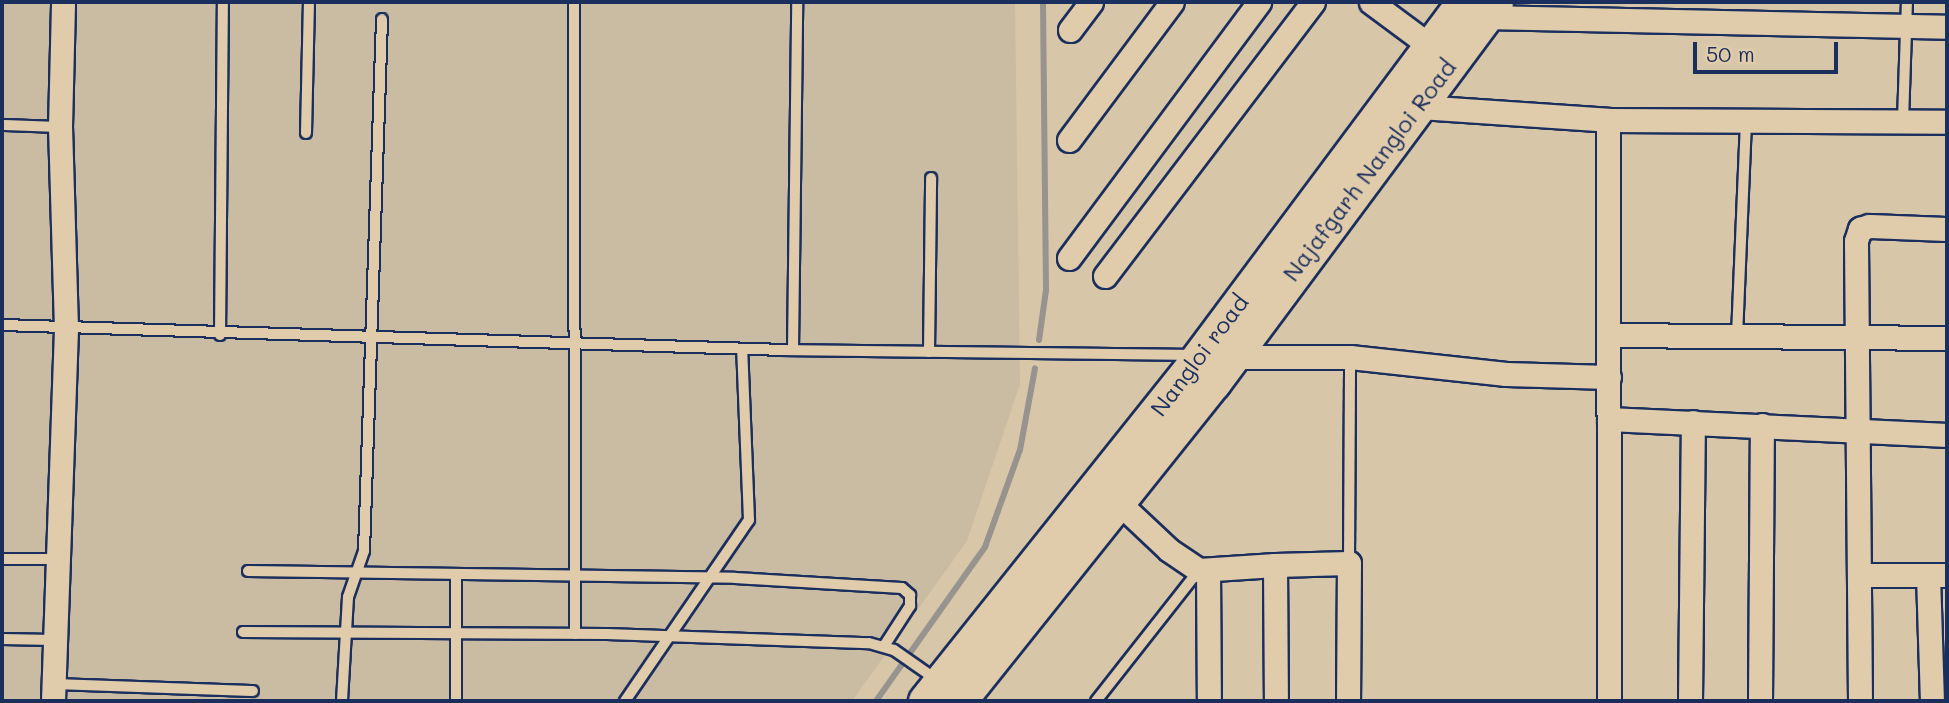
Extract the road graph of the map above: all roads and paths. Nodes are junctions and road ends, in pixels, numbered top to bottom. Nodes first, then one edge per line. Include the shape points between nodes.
1 (63, 2) edge
2 (223, 2) edge
3 (309, 2) edge
4 (574, 2) edge
5 (797, 2) edge
6 (1091, 2) edge
7 (1172, 2) edge
8 (1259, 2) edge
9 (1313, 2) edge
10 (1371, 2) edge
11 (1907, 2) edge
12 (1481, 7) edge
13 (382, 19) dead end
14 (1906, 26) junction
15 (1947, 27) edge
16 (1070, 30) dead end
17 (1440, 53) junction
18 (1401, 105) junction
19 (1608, 120) junction
20 (1746, 121) junction
21 (1903, 121) junction
22 (1947, 122) edge
23 (2, 125) edge
24 (60, 127) junction
25 (306, 133) dead end
26 (1069, 141) dead end
27 (931, 178) dead end
28 (1947, 229) edge
29 (1069, 258) dead end
30 (1105, 276) dead end
31 (2, 325) edge
32 (66, 328) junction
33 (220, 335) junction
34 (1609, 335) junction
35 (1737, 336) junction
36 (1858, 337) junction
37 (1947, 338) edge
38 (374, 340) junction
39 (575, 345) junction
40 (742, 349) junction
41 (793, 351) junction
42 (929, 352) junction
43 (1216, 356) junction
44 (1350, 356) junction
45 (1609, 377) junction
46 (1609, 419) junction
47 (1693, 422) junction
48 (1762, 425) junction
49 (1858, 430) junction
50 (1947, 435) edge
51 (1116, 501) junction
52 (2, 559) edge
53 (54, 559) junction
54 (1349, 563) junction
55 (1275, 565) junction
56 (1204, 570) junction
57 (248, 571) dead end
58 (355, 573) junction
59 (456, 574) junction
60 (1859, 575) junction
61 (1937, 575) edge
62 (575, 576) junction
63 (709, 578) junction
64 (243, 632) dead end
65 (345, 632) junction
66 (457, 633) junction
67 (575, 634) junction
68 (671, 635) junction
69 (2, 639) edge
70 (54, 640) junction
71 (889, 648) junction
72 (936, 688) edge
73 (253, 691) dead end
74 (53, 693) edge
75 (342, 701) edge
76 (456, 701) edge
77 (625, 701) edge
78 (1096, 701) edge
79 (1209, 701) edge
80 (1276, 701) edge
81 (1348, 701) edge
82 (1609, 701) edge
83 (1690, 701) edge
84 (1760, 701) edge
85 (1860, 701) edge
86 (1932, 701) edge

1 - 24 street
2 - 33 lane
3 - 25 lane
4 - 39 lane
5 - 41 lane
6 - 16 street
7 - 26 street
8 - 29 street
9 - 30 street
10 - 17 street
11 - 14 lane
12 - 14 street
12 - 17 main road
13 - 38 lane
14 - 15 street
14 - 21 lane
17 - 18 main road
18 - 19 street
18 - 43 main road, Najafgarh Nangloi Road
19 - 20 street
19 - 34 street
20 - 21 street
20 - 35 lane
21 - 22 street
23 - 24 lane
24 - 32 street
27 - 42 lane
28 - 36 street via 1860,229 1856,241
31 - 32 lane
32 - 33 lane
32 - 53 street
33 - 38 lane
34 - 35 street
34 - 45 street
35 - 36 street
36 - 37 street
36 - 49 street
38 - 39 lane
38 - 58 lane via 364,551
39 - 40 lane
39 - 62 lane
40 - 41 lane
40 - 63 lane via 749,520
41 - 42 lane
42 - 43 lane
43 - 44 street
43 - 51 main road, Najafgarh Nangloi Road
43 - 72 main road, Nangloi road
44 - 45 street via 1506,374
44 - 54 lane
45 - 46 street
46 - 47 street
46 - 82 street
47 - 48 street
47 - 83 street
48 - 49 street
48 - 84 street
49 - 50 street
49 - 60 street
51 - 56 street via 1169,550
51 - 72 main road, Najafgarh Nangloi Road
52 - 53 lane
53 - 70 street
54 - 55 street
54 - 81 street
55 - 56 street
55 - 80 street
56 - 78 lane
56 - 79 street
57 - 58 lane
58 - 59 lane
58 - 65 lane
59 - 62 lane
59 - 66 lane
60 - 61 street
60 - 85 street
61 - 86 street
62 - 63 lane
62 - 67 lane
63 - 68 lane
63 - 71 lane via 902,588 910,595 910,606
64 - 65 lane
65 - 66 lane
65 - 75 lane
66 - 67 lane
66 - 76 lane
67 - 68 lane
68 - 71 lane
68 - 77 lane
69 - 70 lane
70 - 74 street
71 - 72 lane
73 - 74 lane

